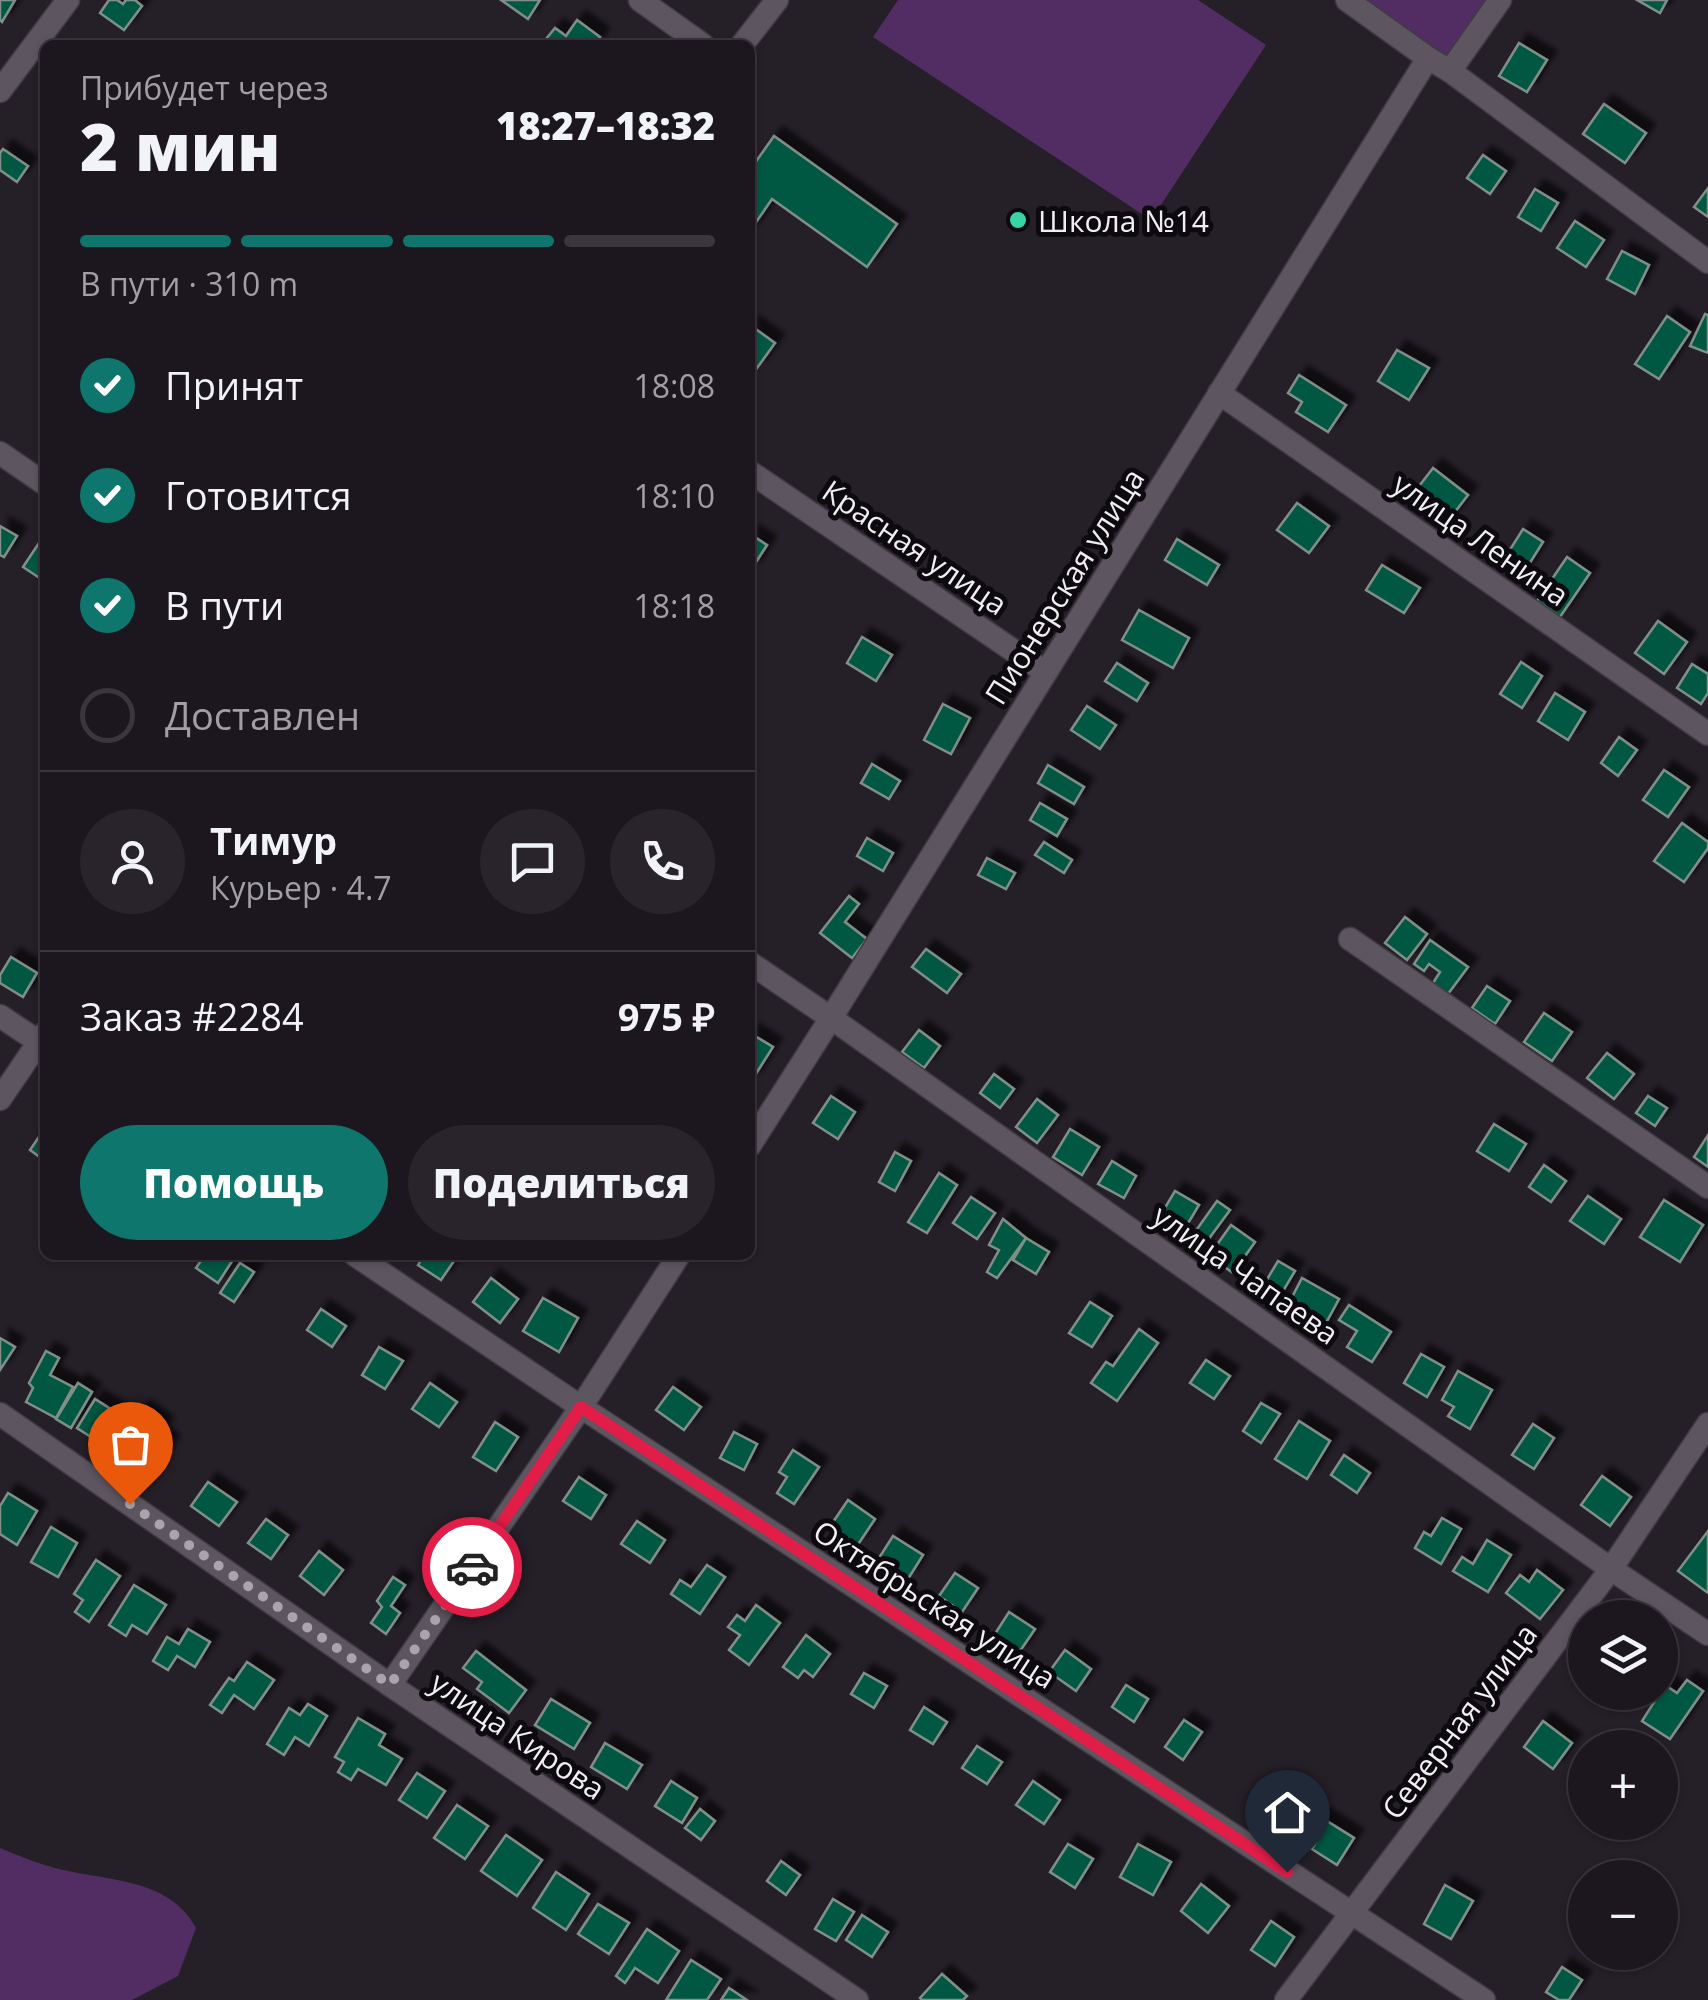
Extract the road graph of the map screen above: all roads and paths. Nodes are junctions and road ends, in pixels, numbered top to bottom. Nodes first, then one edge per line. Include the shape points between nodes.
1 (68, 0) edge
2 (640, 0) edge
3 (777, 0) edge
4 (1347, 0) edge
5 (1500, 0) edge
6 (46, 40) edge
7 (696, 40) edge
8 (746, 40) edge
9 (37, 57) edge
10 (1428, 58) junction
11 (1450, 71) junction
12 (0, 91) edge
13 (1708, 262) edge
14 (1219, 393) junction
15 (0, 453) edge
16 (755, 475) edge
17 (40, 481) edge
18 (1046, 672) junction
19 (1708, 734) edge
20 (1350, 939) dead end
21 (755, 967) edge
22 (0, 1016) edge
23 (831, 1018) junction
24 (40, 1039) edge
25 (40, 1045) edge
26 (0, 1099) edge
27 (755, 1137) edge
28 (1708, 1187) edge
29 (362, 1260) edge
30 (676, 1260) edge
31 (581, 1407) junction
32 (0, 1414) edge
33 (1708, 1424) edge
34 (1611, 1569) junction
35 (1708, 1634) edge
36 (390, 1685) junction
37 (1351, 1914) junction
38 (857, 2000) edge
39 (1286, 2000) edge
40 (1484, 2000) edge

1 - 6 street
2 - 7 street
3 - 8 street
4 - 10 street
5 - 11 street
9 - 12 street
10 - 11 street
10 - 14 street, Пионерская улица
11 - 13 street
14 - 18 street, Пионерская улица
14 - 19 street, улица Ленина
15 - 17 street
16 - 18 street, Красная улица
18 - 23 street, Пионерская улица
20 - 28 street
21 - 23 street, улица Чапаева
22 - 24 street
23 - 27 street, Пионерская улица
23 - 34 street, улица Чапаева
25 - 26 street
29 - 31 street, Октябрьская улица
30 - 31 street
31 - 36 street
31 - 37 street, Октябрьская улица
32 - 36 street, улица Кирова
33 - 34 street, Северная улица
34 - 35 street, улица Чапаева
34 - 37 street, Северная улица
36 - 38 street, улица Кирова
37 - 39 street, Северная улица
37 - 40 street, Октябрьская улица

